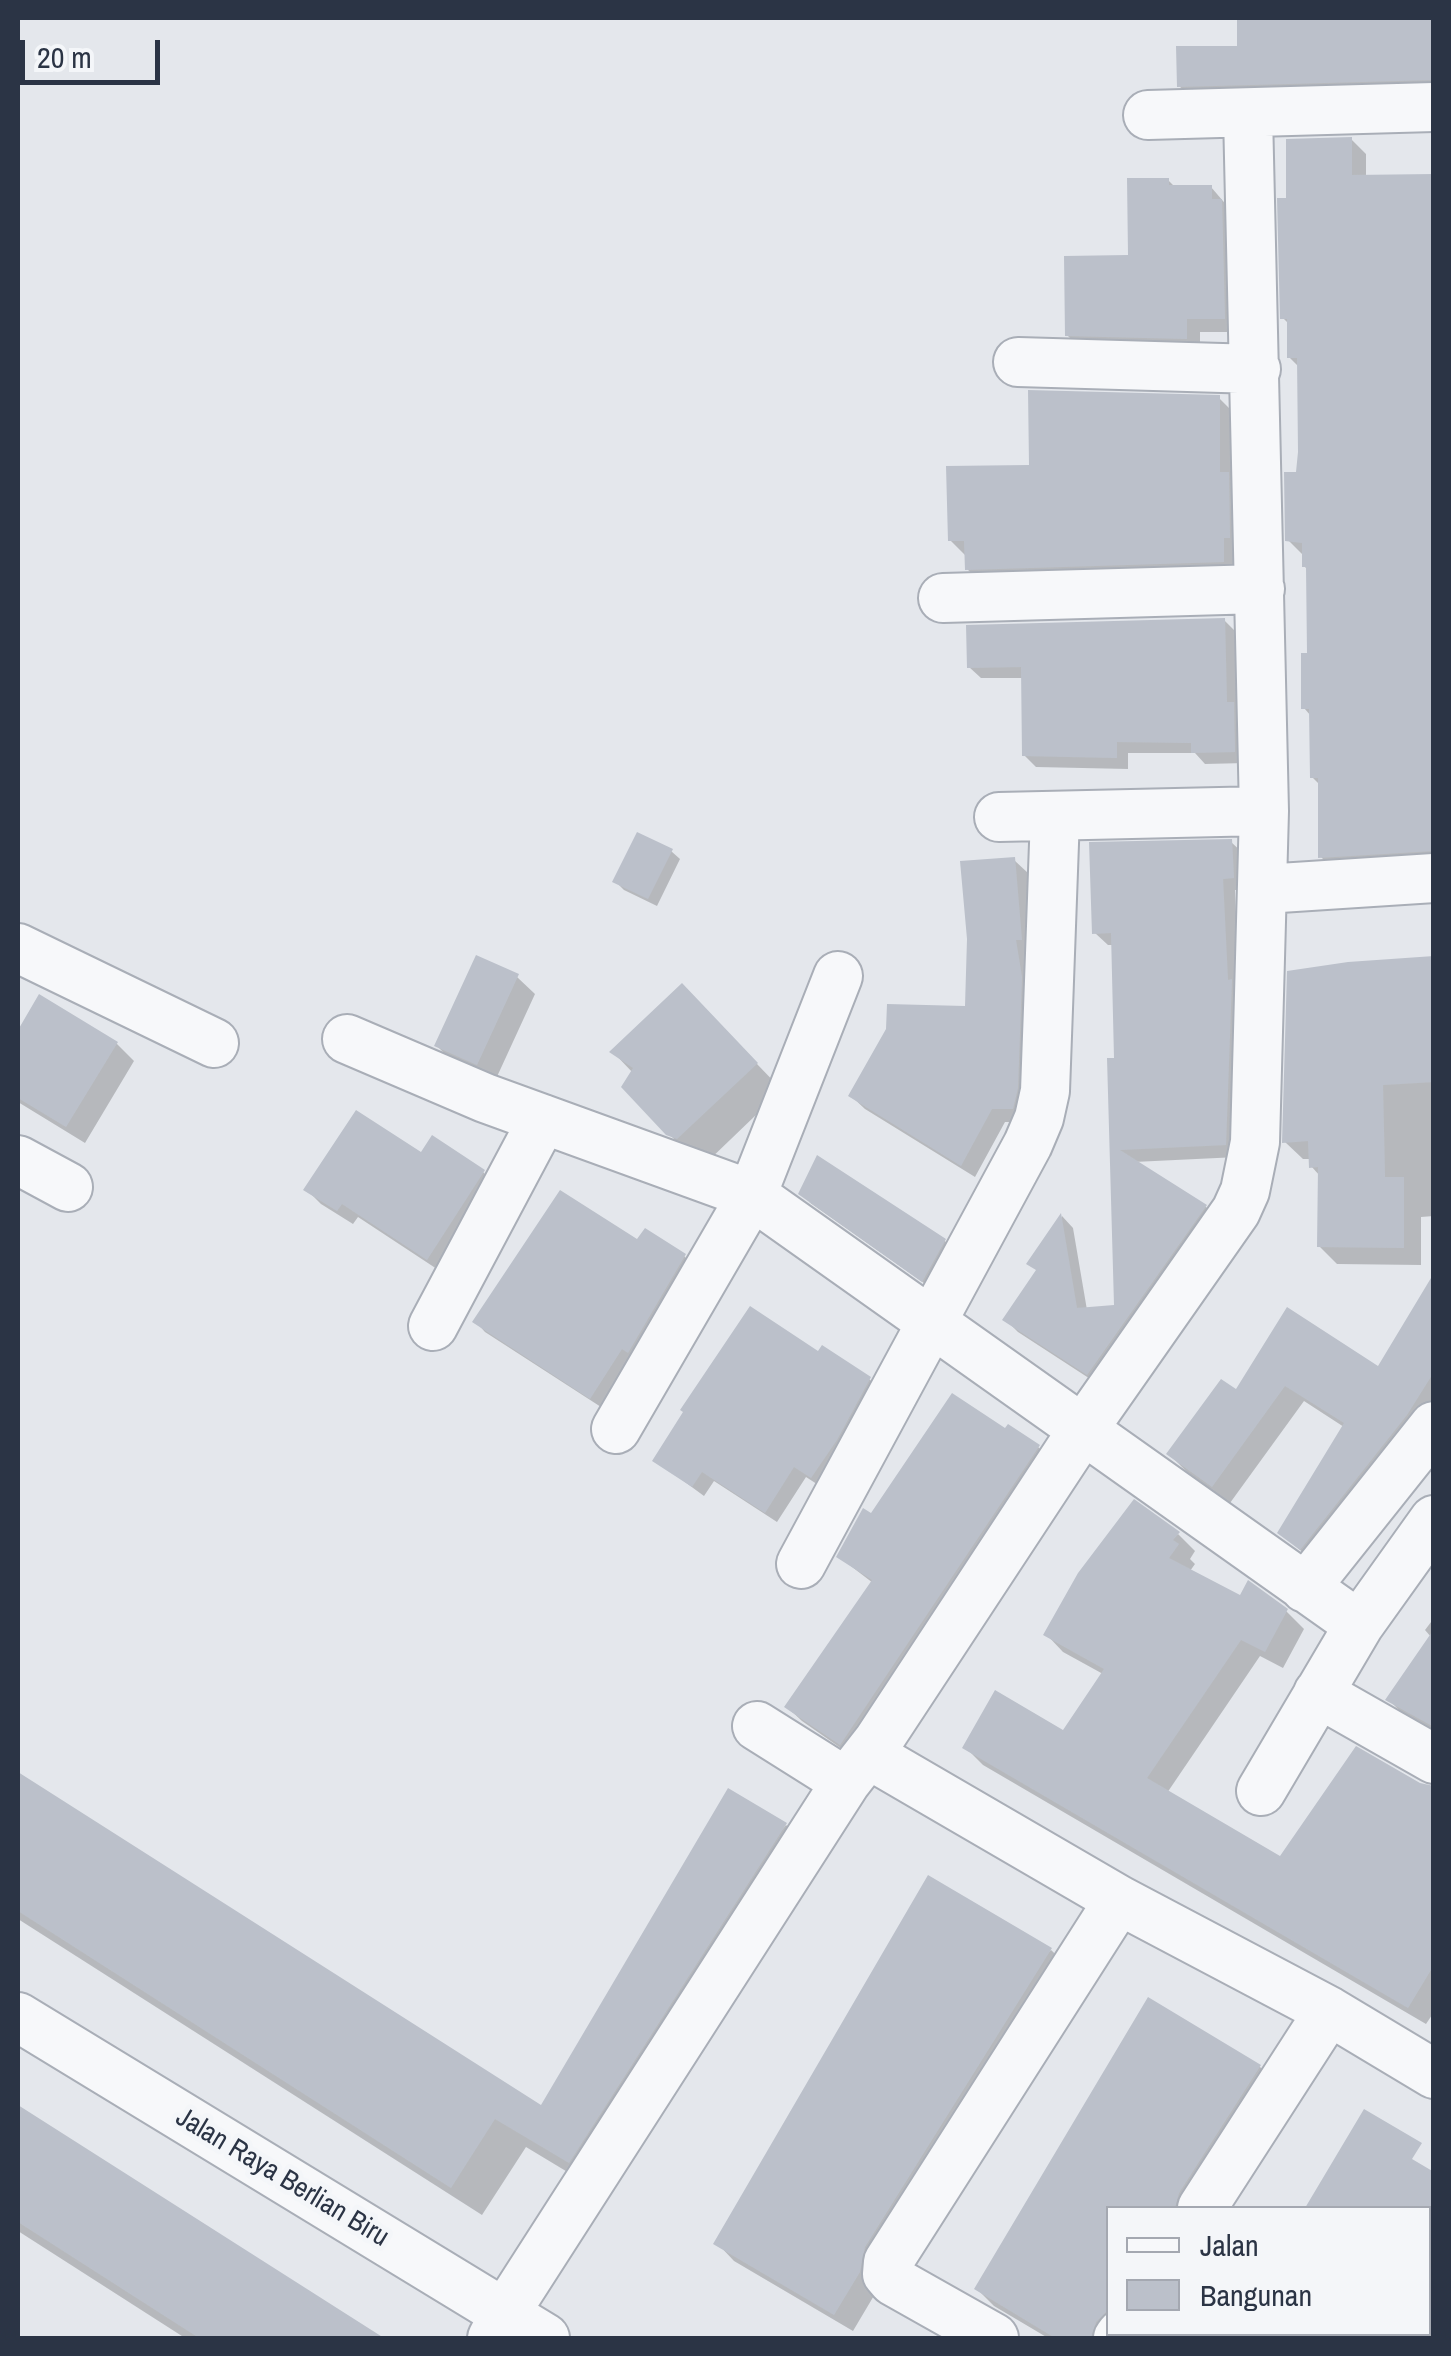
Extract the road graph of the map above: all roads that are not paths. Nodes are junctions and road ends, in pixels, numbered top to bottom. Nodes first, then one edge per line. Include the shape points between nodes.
1 (1434, 107) edge
2 (1148, 114) dead end
3 (1248, 114) junction
4 (1018, 362) dead end
5 (1256, 369) junction
6 (1260, 589) junction
7 (943, 598) dead end
8 (1264, 811) junction
9 (1055, 816) junction
10 (999, 817) dead end
11 (1434, 878) edge
12 (1264, 890) junction
13 (18, 948) edge
14 (838, 976) dead end
15 (347, 1039) dead end
16 (214, 1044) dead end
17 (543, 1119) junction
18 (18, 1160) edge
19 (68, 1187) dead end
20 (752, 1195) junction
21 (930, 1322) junction
22 (433, 1326) dead end
23 (1434, 1426) edge
24 (1084, 1428) junction
25 (616, 1429) dead end
26 (1434, 1520) edge
27 (801, 1564) dead end
28 (1306, 1588) junction
29 (1360, 1625) junction
30 (1318, 1693) junction
31 (757, 1726) dead end
32 (1434, 1760) edge
33 (857, 1768) junction
34 (1261, 1791) dead end
35 (1119, 1900) junction
36 (1328, 2011) junction
37 (18, 2018) edge
38 (1434, 2074) edge
39 (1203, 2206) edge
40 (499, 2326) edge
41 (545, 2338) edge
42 (994, 2338) edge

1 - 3 street
2 - 3 street
3 - 5 street
4 - 5 street
5 - 6 street
6 - 7 street
6 - 8 street
8 - 9 street
8 - 12 street
9 - 10 street
9 - 21 street via 1039,1118
11 - 12 street
12 - 24 street via 1255,1142 1244,1191
13 - 16 street
14 - 20 street
15 - 17 street
17 - 20 street
17 - 22 street
18 - 19 street
20 - 21 street
20 - 25 street
21 - 24 street
21 - 27 street
23 - 28 street
24 - 28 street
24 - 33 street
26 - 29 street
28 - 29 street
29 - 30 street
30 - 32 street
30 - 34 street
31 - 33 street
33 - 35 street
33 - 40 street
35 - 36 street
35 - 42 street via 888,2262 893,2281
36 - 38 street
36 - 39 street
37 - 40 street, Jalan Raya Berlian Biru
40 - 41 street, Jalan Raya Berlian Biru

